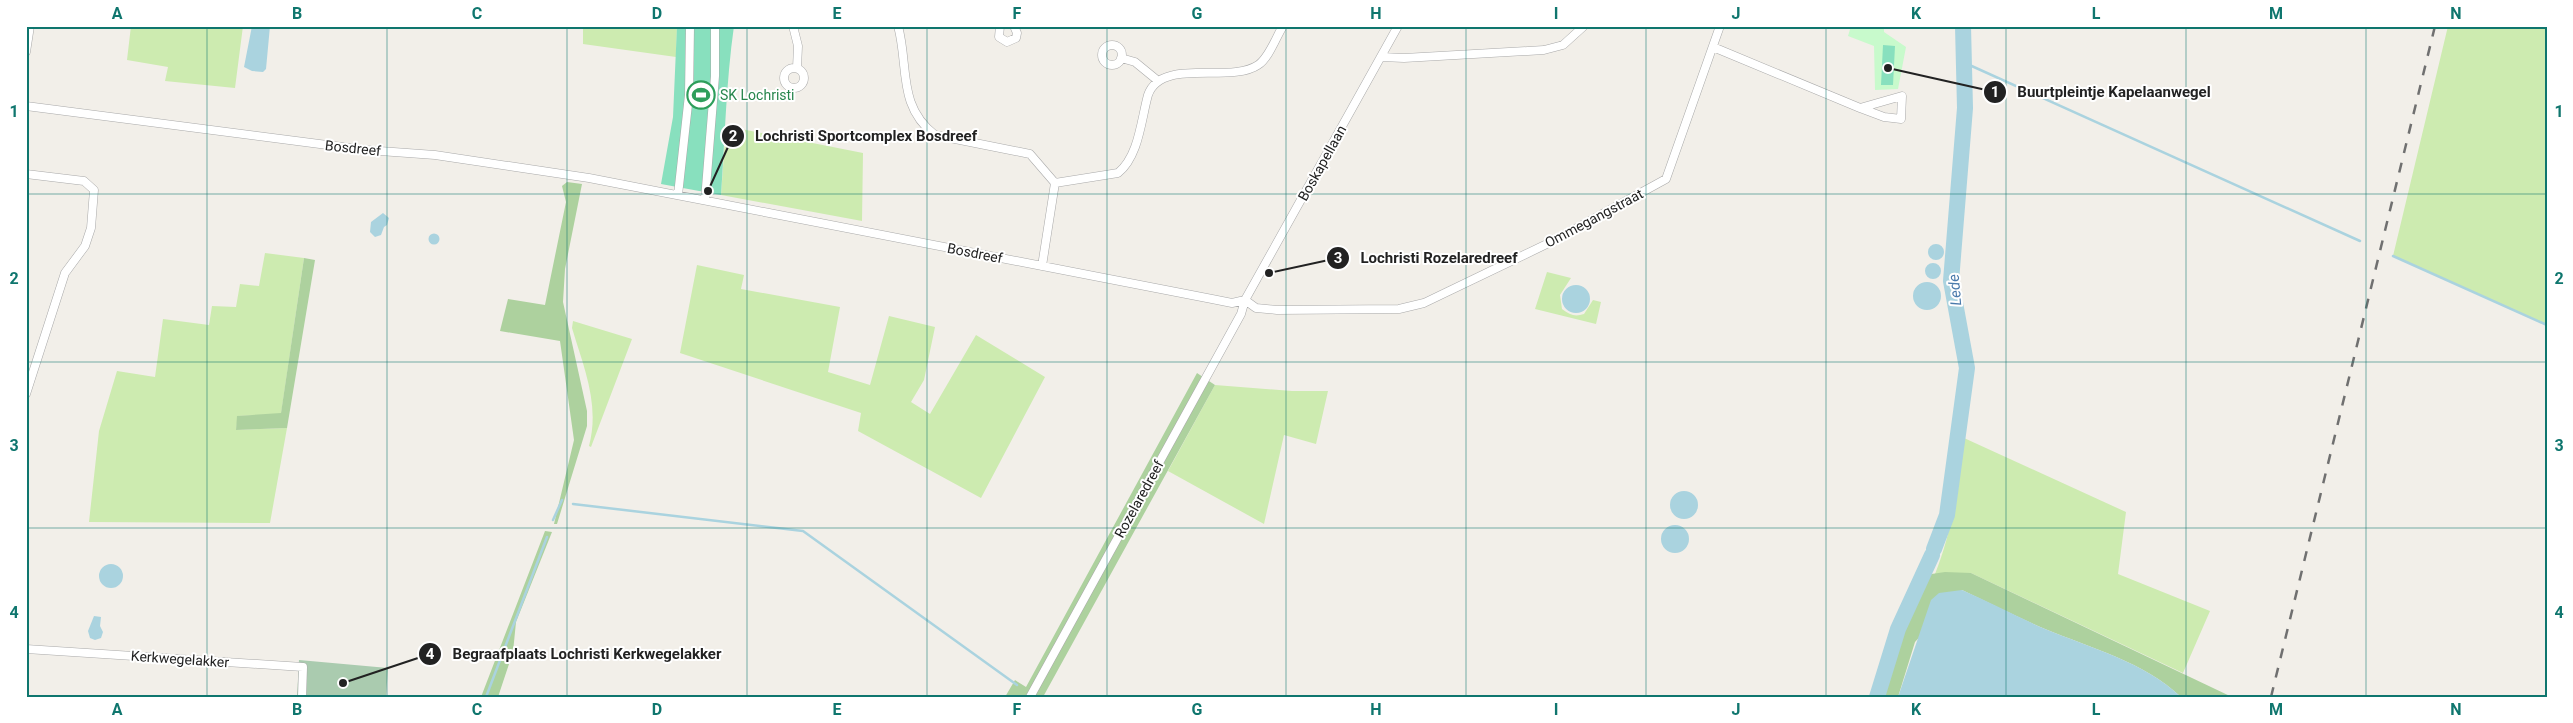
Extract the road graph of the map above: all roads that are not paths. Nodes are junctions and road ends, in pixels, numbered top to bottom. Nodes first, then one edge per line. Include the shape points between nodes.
1 (30, 26) edge
2 (690, 26) edge
3 (715, 26) edge
4 (793, 26) edge
5 (898, 26) edge
6 (1000, 26) edge
7 (1014, 26) edge
8 (1283, 26) edge
9 (1584, 26) edge
10 (1720, 26) edge
11 (1396, 27) edge
12 (1713, 47) junction
13 (26, 52) edge
14 (1382, 57) junction
15 (1121, 58) dead end
16 (797, 68) dead end
17 (1157, 80) junction
18 (26, 106) edge
19 (1860, 108) junction
20 (26, 174) edge
21 (1055, 183) junction
22 (678, 195) junction
23 (704, 200) junction
24 (1042, 266) junction
25 (1245, 300) junction
26 (29, 374) edge
27 (26, 394) edge
28 (26, 649) edge
29 (302, 697) edge
30 (1030, 697) edge

1 - 13 street
2 - 22 street via 690,95
3 - 23 street via 715,76
4 - 16 street via 798,46
5 - 21 street via 904,45 905,87 917,119 926,128 935,135 1030,154
6 - 7 street via 999,36 1007,42 1016,38
8 - 17 street via 1258,65 1245,70
9 - 14 street via 1563,45 1544,50
10 - 12 street, Ommegangstraat
11 - 14 street, Boskapellaan
12 - 19 street
12 - 25 street, Ommegangstraat via 1666,179 1554,241 1424,303 1399,310 1277,310 1256,308
14 - 25 street, Boskapellaan
15 - 17 street via 1135,62
17 - 21 street via 1150,87 1132,155 1126,166 1118,173
18 - 22 street, Bosdreef via 366,150 435,155
19 - 19 street via 1901,119 1902,96
20 - 26 street via 84,182 94,190 95,197 85,246 65,273
21 - 24 street
22 - 23 street, Bosdreef
23 - 24 street, Bosdreef
24 - 25 street, Bosdreef via 1232,303
25 - 30 street, Rozelaredreef via 1241,314
26 - 27 street
28 - 29 street, Kerkwegelakker via 303,667

